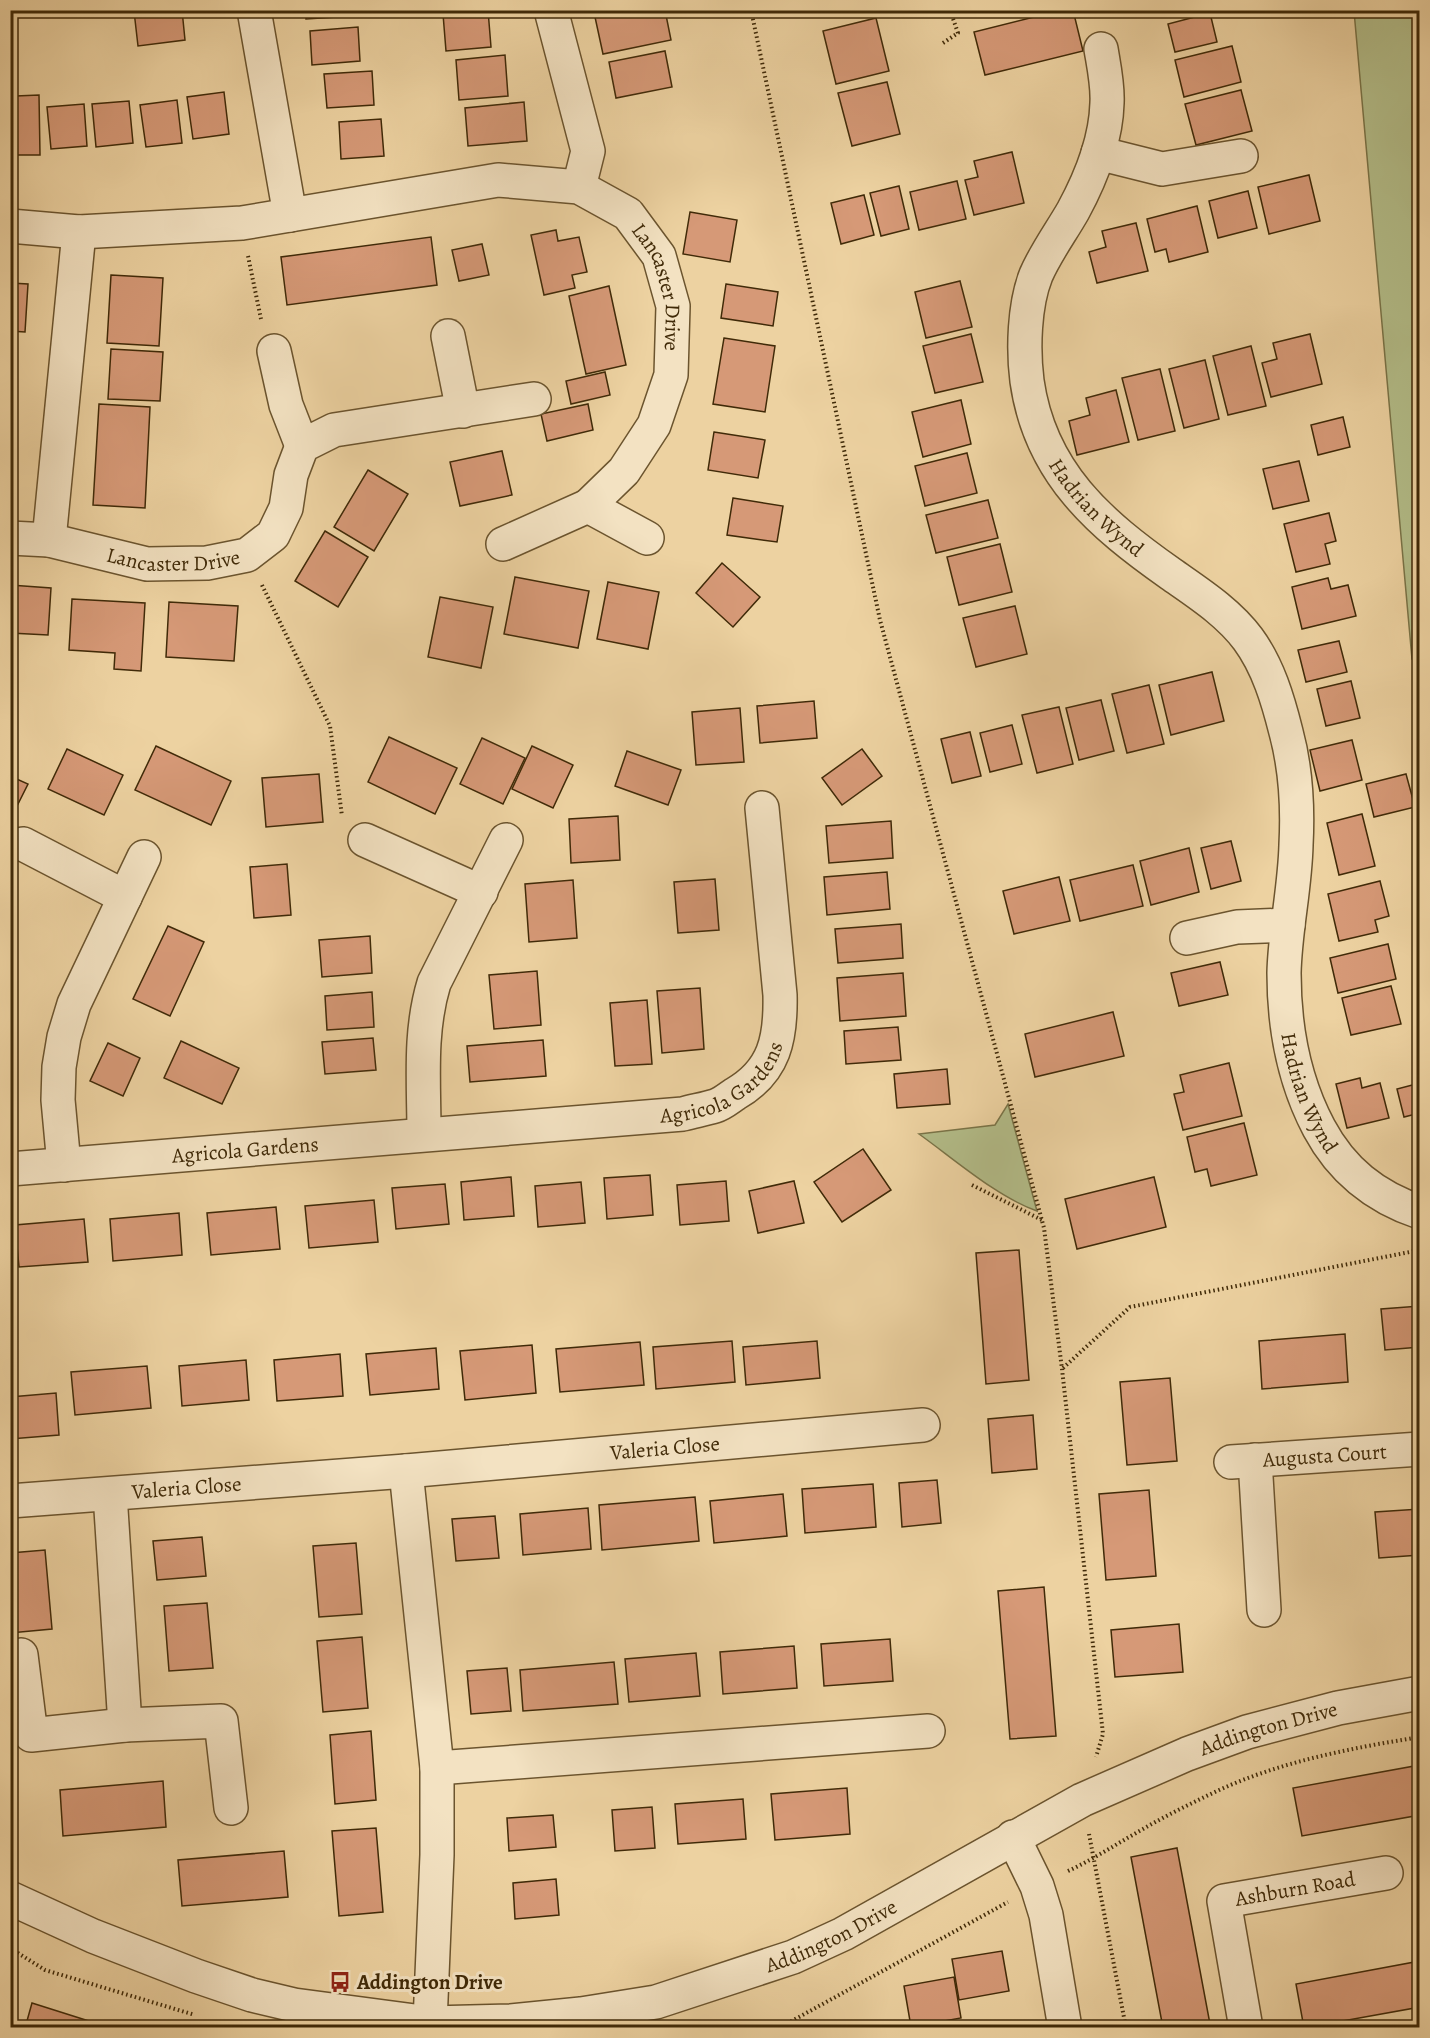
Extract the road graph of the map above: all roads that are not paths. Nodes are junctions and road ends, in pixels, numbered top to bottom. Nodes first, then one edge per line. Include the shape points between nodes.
1 (254, 10) edge
2 (551, 10) edge
3 (1101, 49) dead end
4 (1098, 153) junction
5 (1241, 156) dead end
6 (579, 187) junction
7 (290, 215) junction
8 (10, 226) edge
9 (79, 232) junction
10 (448, 336) dead end
11 (274, 351) road end
12 (534, 399) dead end
13 (463, 411) junction
14 (302, 446) junction
15 (588, 506) junction
16 (10, 538) edge
17 (647, 538) dead end
18 (49, 540) junction
19 (503, 544) dead end
20 (762, 808) dead end
21 (365, 840) road end
22 (506, 840) dead end
23 (23, 844) dead end
24 (144, 857) dead end
25 (481, 892) junction
26 (125, 897) junction
27 (1288, 925) junction
28 (1187, 938) dead end
29 (424, 1134) junction
30 (64, 1165) junction
31 (10, 1169) edge
32 (1419, 1212) edge
33 (923, 1425) dead end
34 (1419, 1449) edge
35 (406, 1471) junction
36 (110, 1494) junction
37 (10, 1501) edge
38 (1264, 1610) dead end
39 (21, 1654) dead end
40 (1419, 1693) edge
41 (125, 1725) junction
42 (928, 1731) dead end
43 (436, 1768) junction
44 (231, 1808) dead end
45 (1013, 1837) junction
46 (1386, 1873) dead end
47 (10, 1898) edge
48 (430, 2023) junction
49 (1065, 2028) edge
50 (1246, 2028) edge

1 - 7 street
2 - 6 street via 588,151
3 - 4 street, Hadrian Wynd via 1107,102
4 - 5 street via 1162,169
4 - 27 street, Hadrian Wynd via 1087,183 1035,278 1025,346 1032,408 1043,441 1073,491 1125,541 1228,617 1248,639 1261,662 1277,698 1293,764 1296,847
6 - 7 street, Lancaster Drive via 498,180
6 - 15 street, Lancaster Drive via 628,214 659,256 673,306 671,375 654,425 624,471
7 - 9 street, Lancaster Drive via 242,223
8 - 9 street, Lancaster Drive
9 - 18 street
10 - 13 street
11 - 14 street via 286,405
12 - 13 street
13 - 14 street via 334,430
14 - 18 street, Lancaster Drive via 291,475 286,508 273,536 247,555 207,563 147,564
15 - 17 street
15 - 19 street, Lancaster Drive
16 - 18 street, Lancaster Drive
20 - 29 street, Agricola Gardens via 781,1020 777,1045 764,1070 745,1089 717,1106 683,1114
21 - 25 street
22 - 25 street
23 - 26 street
24 - 26 street
25 - 29 street via 434,983 427,1006
26 - 30 street via 74,1004 64,1037 58,1100
27 - 28 street via 1237,927
27 - 32 street, Hadrian Wynd via 1284,971 1289,1042 1307,1106 1347,1168 1395,1204
29 - 30 street, Agricola Gardens
30 - 31 street, Agricola Gardens
33 - 35 street, Valeria Close
34 - 38 street, Augusta Court via 1243,1461
35 - 36 street, Valeria Close
35 - 43 street
36 - 37 street, Valeria Close
36 - 41 street, Valeria Close
39 - 41 street via 31,1735
40 - 45 street, Addington Drive via 1338,1708 1247,1732 1082,1800
41 - 44 street via 221,1721
42 - 43 street
43 - 48 street via 437,1855
45 - 48 street, Addington Drive via 843,1934 734,1978 656,2002 581,2014
45 - 49 street via 1037,1886 1046,1915
46 - 50 street, Ashburn Road via 1224,1901
47 - 48 street, Addington Drive via 93,1936 252,1995 294,2005

